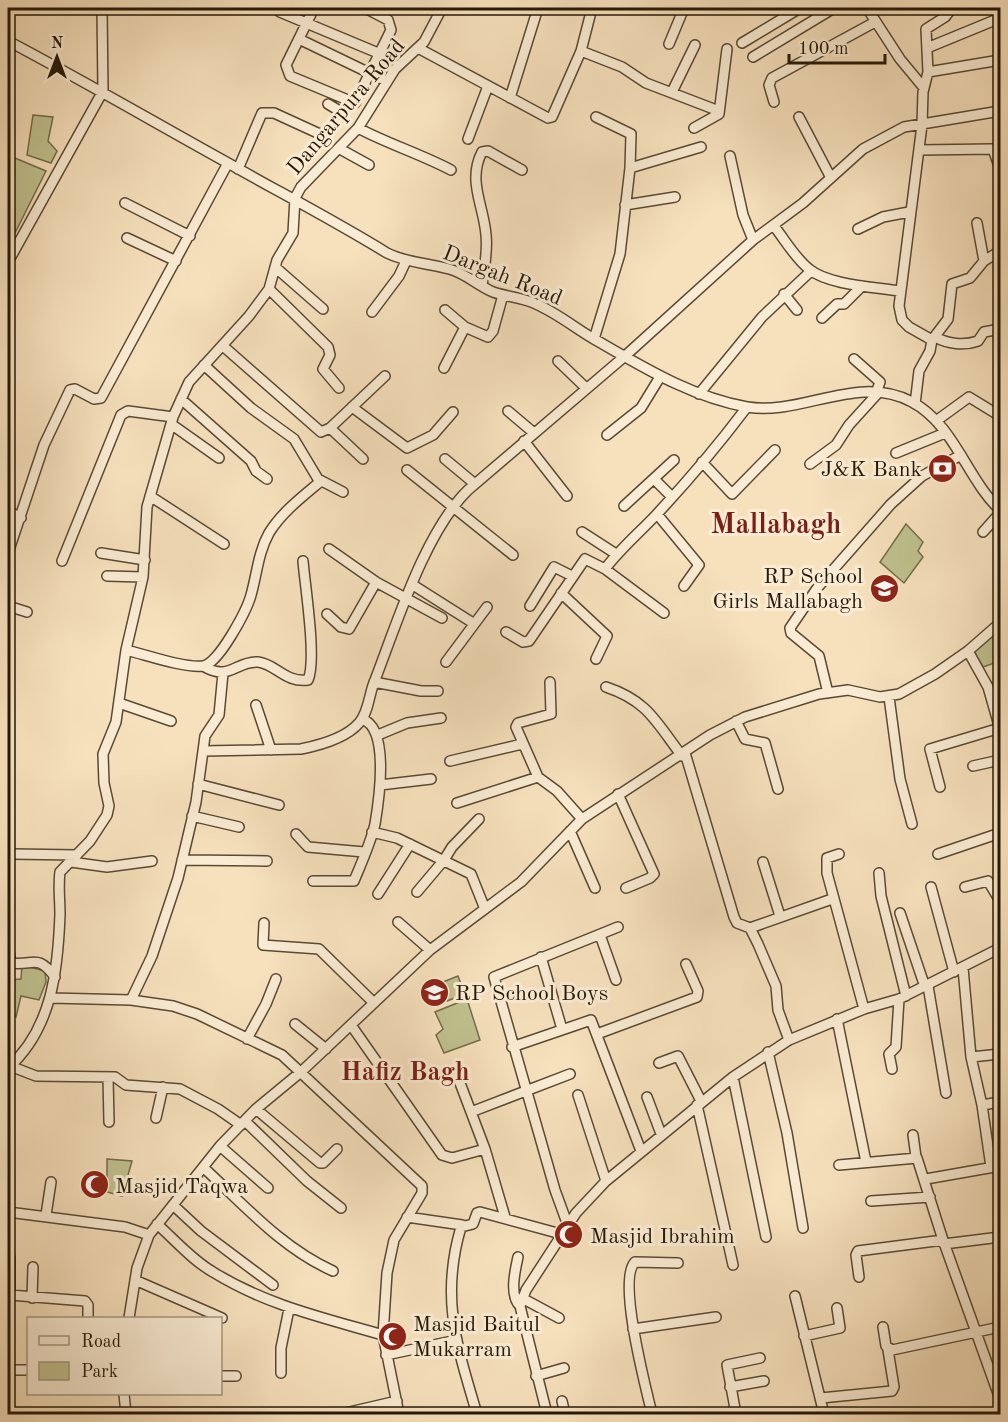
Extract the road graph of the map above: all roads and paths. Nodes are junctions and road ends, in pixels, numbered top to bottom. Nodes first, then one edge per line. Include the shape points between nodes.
1 (102, 8) edge
2 (276, 8) edge
3 (314, 8) edge
4 (365, 8) edge
5 (442, 8) edge
6 (538, 8) edge
7 (592, 8) edge
8 (684, 8) edge
9 (800, 8) edge
10 (834, 8) edge
11 (867, 8) edge
12 (952, 8) edge
13 (1000, 18) edge
14 (306, 22) junction
15 (875, 22) junction
16 (299, 39) junction
17 (8, 41) edge
18 (742, 43) dead end
19 (669, 44) dead end
20 (695, 45) dead end
21 (418, 48) junction
22 (927, 48) junction
23 (727, 49) dead end
24 (580, 51) junction
25 (378, 53) junction
26 (753, 57) dead end
27 (1000, 60) edge
28 (928, 72) junction
29 (371, 73) junction
30 (386, 81) junction
31 (488, 86) junction
32 (924, 88) junction
33 (103, 91) junction
34 (672, 92) junction
35 (510, 98) junction
36 (774, 102) dead end
37 (328, 104) dead end
38 (719, 111) junction
39 (1000, 111) edge
40 (596, 117) dead end
41 (799, 117) dead end
42 (922, 125) junction
43 (358, 128) junction
44 (694, 128) dead end
45 (468, 139) dead end
46 (701, 147) dead end
47 (340, 149) junction
48 (919, 150) junction
49 (730, 156) dead end
50 (228, 163) junction
51 (369, 165) dead end
52 (630, 168) junction
53 (238, 169) junction
54 (1000, 169) edge
55 (451, 170) dead end
56 (522, 170) dead end
57 (831, 178) junction
58 (675, 197) dead end
59 (295, 198) junction
60 (125, 203) dead end
61 (625, 205) junction
62 (909, 213) junction
63 (977, 223) dead end
64 (774, 226) junction
65 (858, 229) dead end
66 (190, 236) junction
67 (127, 238) dead end
68 (8, 240) edge
69 (753, 240) junction
70 (18, 244) junction
71 (1000, 251) edge
72 (176, 261) junction
73 (406, 261) junction
74 (984, 261) junction
75 (8, 262) edge
76 (275, 267) junction
77 (811, 271) junction
78 (482, 286) junction
79 (862, 286) junction
80 (269, 289) junction
81 (899, 291) junction
82 (784, 294) junction
83 (503, 295) junction
84 (323, 309) dead end
85 (445, 310) dead end
86 (797, 310) dead end
87 (372, 312) dead end
88 (822, 318) dead end
89 (465, 327) junction
90 (1000, 329) edge
91 (594, 339) junction
92 (933, 339) junction
93 (223, 346) junction
94 (625, 356) junction
95 (854, 359) dead end
96 (558, 361) dead end
97 (204, 365) junction
98 (444, 368) dead end
99 (385, 376) dead end
100 (660, 377) junction
101 (339, 388) dead end
102 (586, 388) junction
103 (877, 393) junction
104 (699, 394) junction
105 (181, 399) junction
106 (915, 404) junction
107 (351, 407) junction
108 (747, 407) junction
109 (508, 411) dead end
110 (453, 412) dead end
111 (1000, 416) edge
112 (172, 421) junction
113 (936, 421) junction
114 (330, 428) junction
115 (534, 433) junction
116 (945, 433) junction
117 (606, 435) dead end
118 (524, 441) junction
119 (775, 450) dead end
120 (896, 453) dead end
121 (961, 455) junction
122 (219, 458) dead end
123 (363, 459) dead end
124 (445, 459) dead end
125 (674, 460) dead end
126 (702, 462) junction
127 (810, 464) dead end
128 (407, 470) dead end
129 (267, 479) dead end
130 (655, 480) junction
131 (321, 481) junction
132 (475, 484) junction
133 (343, 492) dead end
134 (150, 496) junction
135 (567, 496) dead end
136 (671, 496) junction
137 (624, 506) dead end
138 (453, 507) junction
139 (8, 511) edge
140 (1000, 511) edge
141 (657, 514) junction
142 (21, 518) junction
143 (582, 532) dead end
144 (983, 532) dead end
145 (224, 544) dead end
146 (329, 549) dead end
147 (8, 553) edge
148 (101, 553) dead end
149 (616, 554) junction
150 (513, 555) dead end
151 (145, 560) junction
152 (62, 561) dead end
153 (303, 561) dead end
154 (605, 569) junction
155 (107, 576) dead end
156 (572, 576) junction
157 (143, 577) junction
158 (376, 582) junction
159 (413, 585) junction
160 (684, 586) dead end
161 (561, 593) junction
162 (407, 600) junction
163 (8, 606) edge
164 (530, 606) dead end
165 (488, 607) dead end
166 (27, 612) dead end
167 (664, 613) dead end
168 (327, 614) dead end
169 (442, 618) dead end
170 (473, 623) junction
171 (1000, 623) edge
172 (506, 632) dead end
173 (126, 650) junction
174 (969, 651) junction
175 (596, 658) dead end
176 (446, 662) dead end
177 (203, 666) junction
178 (223, 673) junction
179 (374, 682) junction
180 (550, 682) dead end
181 (606, 687) dead end
182 (438, 691) dead end
183 (828, 693) junction
184 (889, 697) junction
185 (119, 703) junction
186 (256, 705) dead end
187 (441, 718) dead end
188 (362, 719) junction
189 (171, 721) dead end
190 (736, 721) junction
191 (1000, 728) edge
192 (378, 735) junction
193 (522, 744) junction
194 (271, 750) junction
195 (204, 751) junction
196 (683, 754) junction
197 (1000, 759) edge
198 (450, 760) dead end
199 (973, 766) dead end
200 (538, 777) junction
201 (430, 780) dead end
202 (198, 784) junction
203 (380, 785) junction
204 (940, 787) dead end
205 (778, 789) dead end
206 (618, 794) junction
207 (457, 803) dead end
208 (279, 805) dead end
209 (192, 816) junction
210 (479, 819) dead end
211 (582, 819) junction
212 (912, 824) dead end
213 (239, 827) dead end
214 (570, 831) junction
215 (372, 832) junction
216 (296, 834) dead end
217 (1000, 834) edge
218 (410, 844) junction
219 (364, 852) junction
220 (12, 854) dead end
221 (839, 854) dead end
222 (938, 854) dead end
223 (74, 859) junction
224 (182, 860) junction
225 (444, 860) junction
226 (152, 861) dead end
227 (267, 861) dead end
228 (763, 862) dead end
229 (879, 873) dead end
230 (313, 881) dead end
231 (931, 887) dead end
232 (965, 887) dead end
233 (595, 888) dead end
234 (626, 888) dead end
235 (417, 892) dead end
236 (378, 894) dead end
237 (832, 899) junction
238 (1000, 901) edge
239 (485, 909) junction
240 (900, 913) dead end
241 (780, 916) junction
242 (398, 922) dead end
243 (264, 923) dead end
244 (618, 927) dead end
245 (750, 928) junction
246 (600, 935) junction
247 (1000, 948) edge
248 (430, 950) junction
249 (9, 951) dead end
250 (540, 957) junction
251 (686, 964) dead end
252 (959, 970) junction
253 (55, 977) junction
254 (276, 979) dead end
255 (616, 980) dead end
256 (926, 987) junction
257 (51, 998) junction
258 (902, 998) junction
259 (131, 1000) junction
260 (374, 1003) junction
261 (864, 1009) junction
262 (837, 1019) junction
263 (295, 1024) dead end
264 (351, 1025) junction
265 (562, 1029) junction
266 (597, 1034) junction
267 (246, 1039) junction
268 (789, 1040) junction
269 (512, 1047) junction
270 (326, 1049) junction
271 (768, 1052) junction
272 (1000, 1054) edge
273 (971, 1057) junction
274 (659, 1063) dead end
275 (9, 1067) edge
276 (892, 1069) dead end
277 (302, 1071) junction
278 (570, 1074) dead end
279 (108, 1077) junction
280 (733, 1077) junction
281 (460, 1083) dead end
282 (163, 1087) junction
283 (525, 1090) junction
284 (946, 1092) dead end
285 (578, 1095) dead end
286 (646, 1097) dead end
287 (1000, 1102) edge
288 (699, 1103) junction
289 (982, 1105) junction
290 (256, 1109) junction
291 (471, 1112) junction
292 (156, 1118) dead end
293 (109, 1122) dead end
294 (243, 1123) junction
295 (661, 1134) junction
296 (913, 1135) dead end
297 (220, 1146) junction
298 (337, 1149) dead end
299 (485, 1149) junction
300 (641, 1151) junction
301 (916, 1157) junction
302 (866, 1162) junction
303 (839, 1165) dead end
304 (996, 1166) edge
305 (204, 1168) junction
306 (926, 1179) junction
307 (606, 1181) junction
308 (51, 1182) dead end
309 (268, 1188) dead end
310 (930, 1197) junction
311 (870, 1201) dead end
312 (173, 1205) junction
313 (340, 1208) dead end
314 (8, 1212) edge
315 (46, 1215) junction
316 (406, 1216) junction
317 (505, 1217) junction
318 (567, 1223) junction
319 (157, 1224) junction
320 (462, 1225) junction
321 (803, 1228) dead end
322 (561, 1234) junction
323 (149, 1235) junction
324 (766, 1237) dead end
325 (1000, 1237) edge
326 (943, 1242) junction
327 (10, 1257) dead end
328 (518, 1257) dead end
329 (678, 1263) dead end
330 (733, 1265) dead end
331 (33, 1267) dead end
332 (333, 1271) dead end
333 (859, 1277) dead end
334 (135, 1280) junction
335 (273, 1285) dead end
336 (795, 1296) dead end
337 (32, 1298) junction
338 (521, 1302) junction
339 (837, 1308) dead end
340 (289, 1309) junction
341 (88, 1317) edge
342 (129, 1317) edge
343 (220, 1317) edge
344 (716, 1317) dead end
345 (559, 1318) dead end
346 (883, 1327) dead end
347 (1000, 1327) edge
348 (633, 1329) junction
349 (977, 1332) junction
350 (383, 1335) junction
351 (804, 1336) junction
352 (457, 1340) junction
353 (888, 1350) junction
354 (386, 1355) junction
355 (760, 1358) dead end
356 (564, 1368) dead end
357 (8, 1370) edge
358 (27, 1370) edge
359 (281, 1373) dead end
360 (222, 1376) edge
361 (236, 1376) dead end
362 (536, 1376) junction
363 (764, 1381) dead end
364 (730, 1387) junction
365 (124, 1395) edge
366 (821, 1398) junction
367 (1000, 1400) edge
368 (397, 1401) junction
369 (562, 1401) dead end
370 (126, 1414) edge
371 (341, 1414) edge
372 (399, 1414) edge
373 (477, 1414) edge
374 (547, 1414) edge
375 (566, 1414) edge
376 (652, 1414) edge
377 (736, 1414) edge
378 (824, 1414) edge

1 - 33 street
2 - 14 street
3 - 14 street
4 - 25 street via 391,24
5 - 21 street, Dangarpura Road
6 - 35 street
7 - 24 street
8 - 19 street
9 - 18 street
10 - 26 street
11 - 15 street
12 - 22 street via 926,29
13 - 22 street
14 - 16 street
14 - 25 street
15 - 32 street
15 - 36 street via 772,78 769,85
16 - 29 street
16 - 29 street via 285,65 290,76 355,103
17 - 33 street, Dargah Road
20 - 34 street
21 - 30 street, Dangarpura Road
21 - 31 street
22 - 28 street
23 - 38 street
24 - 34 street
24 - 35 street via 552,117
25 - 29 street
27 - 28 street
28 - 32 street
29 - 30 street
30 - 43 street, Dangarpura Road
31 - 35 street
31 - 45 street
32 - 42 street
33 - 50 street, Dargah Road
33 - 70 street
34 - 38 street
37 - 53 street via 338,110 340,117 322,135 274,113 262,113
38 - 44 street
39 - 42 street
40 - 52 street via 631,134
41 - 57 street
42 - 48 street
42 - 57 street via 883,136
43 - 47 street, Dangarpura Road
43 - 55 street
46 - 52 street
47 - 51 street
47 - 59 street, Dangarpura Road via 308,177
48 - 54 street via 993,149
48 - 62 street
49 - 69 street via 743,215
50 - 53 street, Dargah Road
50 - 66 street
52 - 61 street
53 - 59 street, Dargah Road
56 - 78 street via 488,151 479,157 475,188 487,245
57 - 64 street
58 - 61 street
59 - 73 street, Dargah Road
59 - 76 street via 293,233
60 - 66 street
61 - 91 street via 620,254
62 - 65 street via 883,217
62 - 81 street
63 - 74 street
64 - 69 street
64 - 77 street
66 - 72 street
67 - 72 street
68 - 70 street
69 - 94 street
70 - 75 street
71 - 74 street
72 - 142 street via 101,398 70,390 44,445
73 - 78 street, Dargah Road via 448,268
73 - 87 street
74 - 92 street via 970,278 952,284 948,319
76 - 80 street
76 - 84 street
77 - 79 street
77 - 82 street
78 - 83 street, Dargah Road
79 - 81 street
79 - 88 street
80 - 93 street
80 - 101 street via 328,347 330,355 323,369
81 - 92 street via 902,320
82 - 86 street
82 - 104 street
83 - 89 street via 490,335 482,336
83 - 91 street, Dargah Road via 539,305
85 - 89 street
89 - 98 street
90 - 92 street via 981,333 976,343
91 - 94 street, Dargah Road
92 - 106 street via 919,371
93 - 97 street
93 - 114 street via 319,431
94 - 100 street, Dargah Road
94 - 102 street
95 - 103 street via 880,382
96 - 102 street
97 - 105 street
97 - 131 street via 294,439
99 - 107 street
100 - 104 street, Dargah Road
100 - 117 street via 641,408
102 - 115 street
103 - 106 street, Dargah Road
103 - 108 street, Dargah Road via 842,394 782,409
103 - 127 street via 836,445
104 - 108 street, Dargah Road
105 - 112 street
105 - 129 street
106 - 113 street, Dargah Road
107 - 110 street via 407,448 433,435
107 - 114 street
108 - 126 street
109 - 115 street
111 - 113 street via 969,398
112 - 122 street
112 - 134 street
112 - 152 street via 128,411 121,415
113 - 116 street, Dargah Road
114 - 123 street
115 - 118 street
116 - 120 street
116 - 121 street, Dargah Road
118 - 132 street
118 - 135 street
119 - 126 street via 732,494
121 - 140 street, Dargah Road
121 - 183 street via 922,476 891,504 818,587 790,628 819,656
124 - 132 street
125 - 130 street
126 - 136 street
128 - 138 street
130 - 136 street
130 - 137 street
131 - 133 street
131 - 177 street via 283,514 270,533 256,566 248,602 223,649 214,661
132 - 138 street
134 - 145 street
134 - 151 street
136 - 141 street
138 - 150 street
138 - 159 street
139 - 142 street
140 - 144 street
141 - 149 street
141 - 160 street via 699,565
142 - 147 street
143 - 149 street
146 - 158 street
148 - 151 street
149 - 154 street
151 - 157 street
153 - 178 street via 309,677 290,678 255,662
154 - 156 street via 585,559
154 - 167 street
155 - 157 street
156 - 161 street
156 - 164 street via 554,567
157 - 173 street
158 - 162 street
158 - 168 street via 350,629 341,627
159 - 162 street
159 - 170 street
161 - 172 street via 527,642
161 - 175 street via 607,636
162 - 169 street
162 - 179 street
163 - 166 street
165 - 170 street
170 - 176 street
171 - 174 street
173 - 177 street
173 - 185 street
174 - 184 street via 918,685
174 - 191 street via 988,687
177 - 178 street
178 - 195 street via 219,715 205,736
179 - 182 street
179 - 188 street
180 - 193 street via 552,712 516,725
181 - 196 street via 641,704
183 - 184 street via 862,691
183 - 190 street
184 - 212 street via 900,779
185 - 189 street
185 - 223 street via 103,754 107,814
186 - 194 street
187 - 192 street via 407,723
188 - 192 street via 372,724
188 - 194 street via 350,731 316,746
190 - 196 street
190 - 205 street via 745,739 765,743
191 - 204 street via 930,749
192 - 203 street
193 - 198 street
193 - 200 street
194 - 195 street
195 - 202 street
196 - 206 street
196 - 245 street via 735,920
197 - 199 street
200 - 207 street
200 - 211 street
201 - 203 street
202 - 208 street
202 - 209 street
203 - 215 street
206 - 211 street
206 - 234 street via 654,874
209 - 213 street
209 - 224 street
210 - 225 street
211 - 214 street
214 - 233 street
214 - 239 street via 521,882
215 - 218 street
215 - 219 street
216 - 219 street via 309,847
217 - 222 street
218 - 225 street
218 - 236 street
219 - 230 street via 354,881
220 - 223 street
221 - 237 street via 826,862
223 - 226 street via 107,867
223 - 253 street via 62,868 59,877
224 - 227 street
224 - 259 street via 158,940
225 - 235 street
225 - 239 street via 471,874
228 - 241 street
229 - 258 street
231 - 252 street
232 - 238 street via 988,881
237 - 241 street
237 - 261 street
239 - 248 street
240 - 256 street
241 - 245 street
242 - 248 street
243 - 260 street via 263,945 319,949
244 - 246 street
245 - 268 street via 774,980 778,1010
246 - 250 street
246 - 255 street
247 - 252 street
248 - 260 street
249 - 253 street via 11,963 37,961
250 - 265 street
250 - 269 street via 494,977
251 - 266 street via 697,997
252 - 256 street
252 - 273 street
253 - 257 street
254 - 267 street
256 - 258 street
256 - 284 street
257 - 259 street
257 - 275 street via 34,1036
258 - 261 street
258 - 276 street via 897,1046 889,1053
259 - 267 street via 185,1009
260 - 264 street
261 - 262 street
262 - 268 street
262 - 302 street
263 - 270 street
264 - 270 street
264 - 299 street via 442,1155 452,1158
265 - 266 street via 588,1020
265 - 269 street
266 - 300 street
267 - 277 street via 282,1055
268 - 271 street
269 - 283 street
270 - 277 street
271 - 280 street
271 - 321 street
272 - 273 street
273 - 289 street
274 - 288 street via 678,1056
275 - 279 street via 36,1076
277 - 290 street
277 - 316 street via 422,1186 422,1193
278 - 283 street
279 - 282 street via 126,1085
279 - 293 street
280 - 288 street
280 - 324 street
281 - 291 street
282 - 292 street
282 - 294 street via 192,1094
283 - 291 street
283 - 318 street
285 - 307 street
286 - 295 street
287 - 289 street
288 - 295 street
288 - 330 street
289 - 304 street
290 - 294 street
290 - 298 street via 320,1163
291 - 299 street
294 - 297 street
294 - 313 street
295 - 300 street
296 - 301 street
297 - 305 street
297 - 309 street
299 - 317 street
300 - 307 street
301 - 302 street
301 - 306 street
302 - 303 street
304 - 306 street
305 - 312 street
305 - 332 street via 285,1243 308,1260
306 - 310 street
307 - 318 street
308 - 315 street
310 - 311 street
310 - 326 street
312 - 319 street
312 - 335 street via 201,1232
314 - 315 street
315 - 323 street via 125,1227
316 - 320 street
316 - 350 street via 389,1260
317 - 320 street via 478,1212 473,1224
317 - 322 street
318 - 322 street
319 - 323 street
319 - 340 street via 212,1272
320 - 352 street via 449,1279
322 - 338 street
323 - 334 street
325 - 326 street
326 - 333 street via 858,1251
326 - 349 street
327 - 337 street via 10,1295
328 - 338 street via 514,1287 515,1299
329 - 348 street via 633,1263
331 - 337 street
334 - 342 street
334 - 343 street
336 - 351 street
337 - 341 street via 85,1301
338 - 345 street
338 - 362 street
339 - 351 street via 840,1328
340 - 350 street
340 - 359 street via 281,1348
344 - 348 street
346 - 353 street
347 - 349 street
348 - 376 street
349 - 353 street
349 - 367 street
350 - 354 street
351 - 366 street
352 - 354 street
352 - 373 street
353 - 366 street via 892,1391
354 - 368 street
355 - 364 street via 727,1365
356 - 362 street
357 - 358 street
360 - 361 street
362 - 374 street
363 - 364 street
364 - 377 street
365 - 370 street
366 - 378 street
368 - 371 street
368 - 372 street
369 - 375 street

